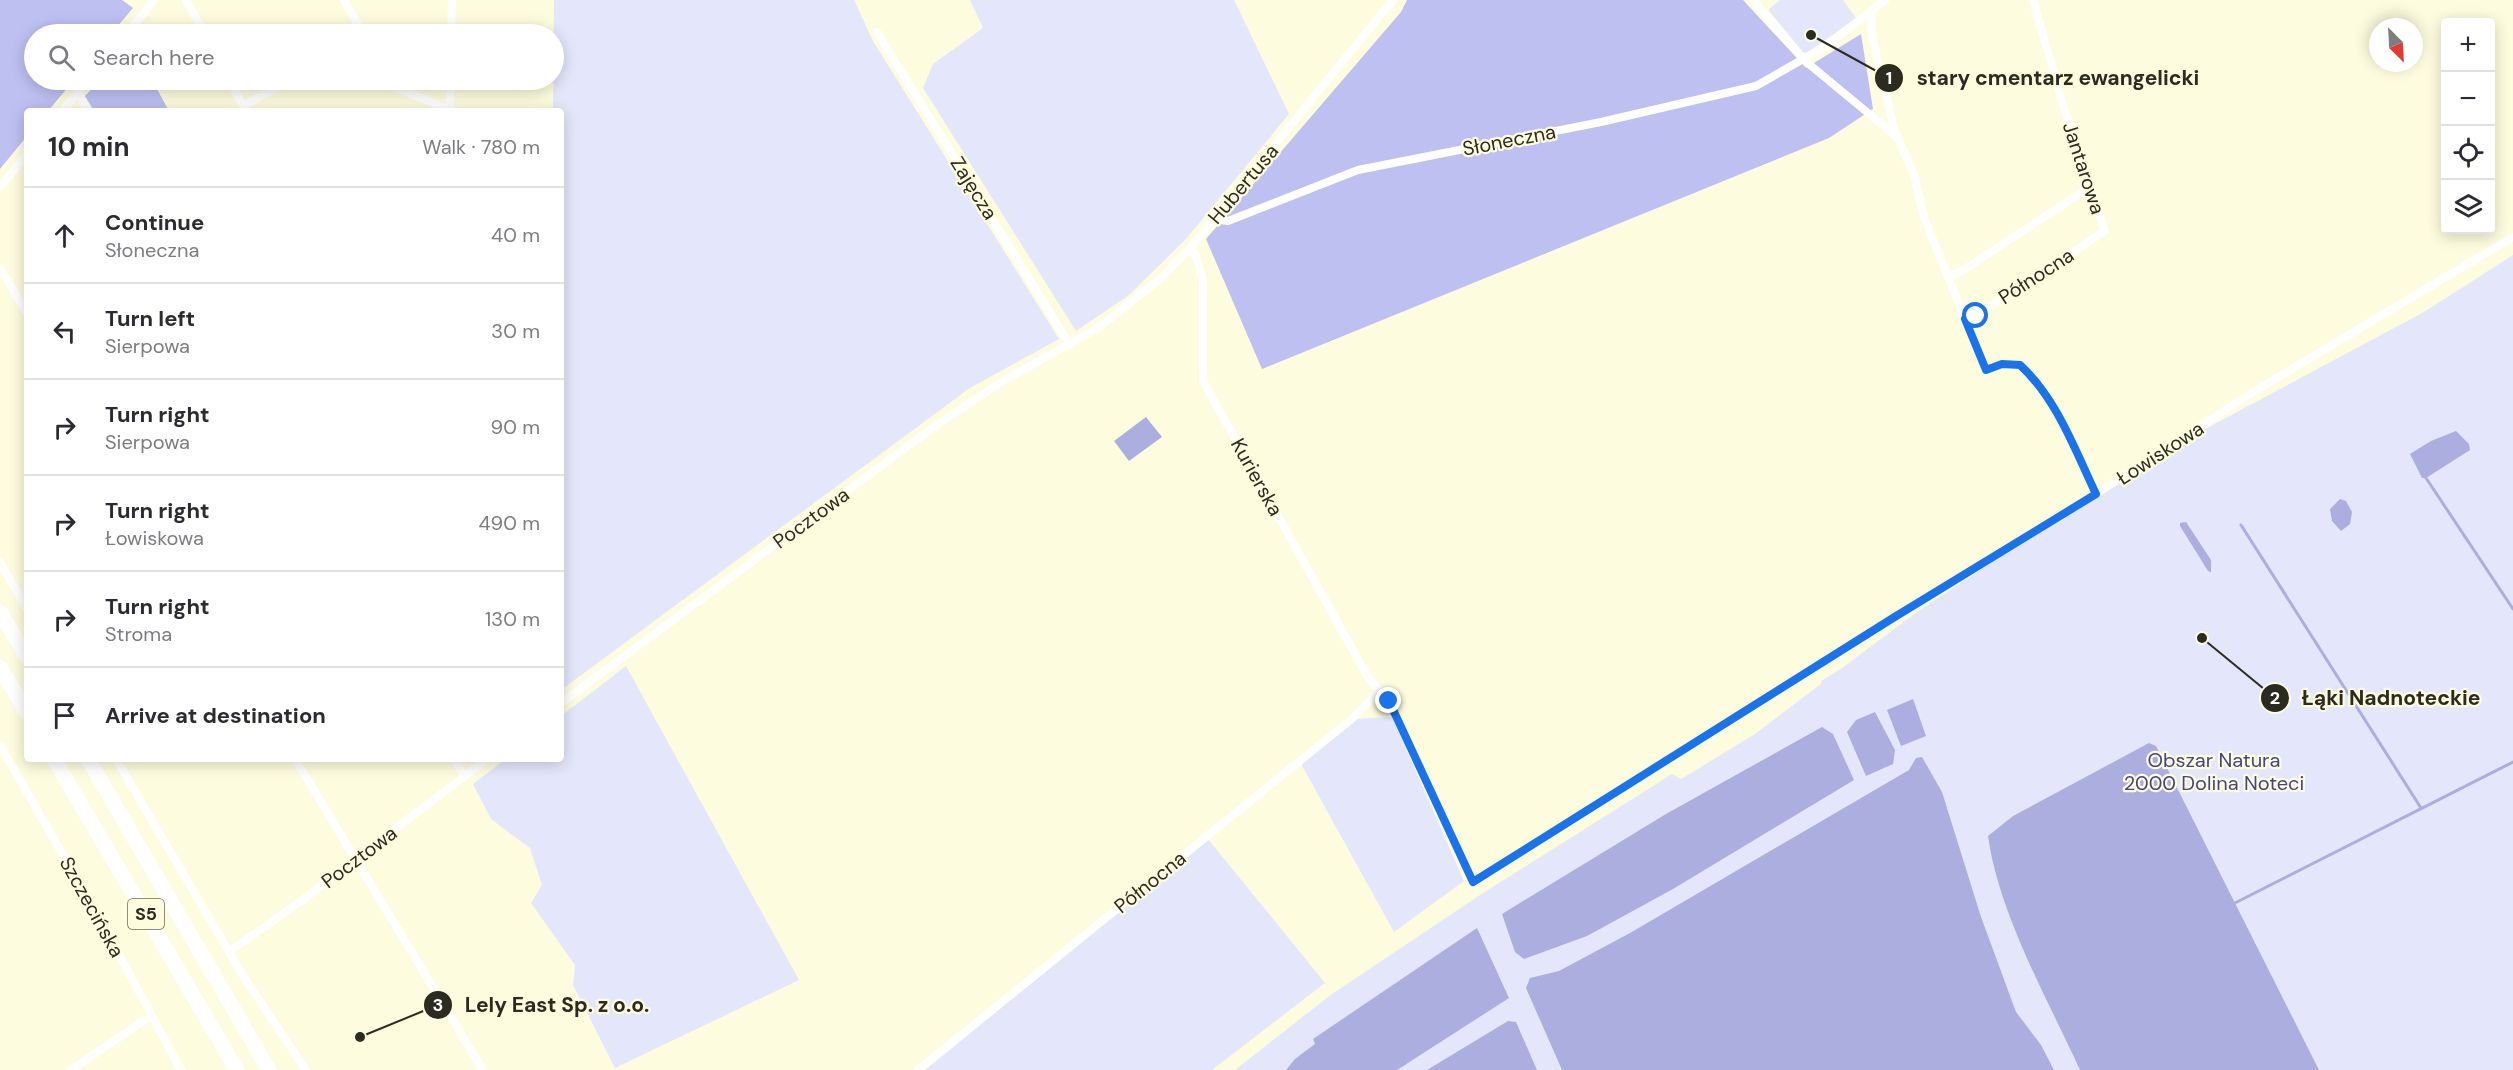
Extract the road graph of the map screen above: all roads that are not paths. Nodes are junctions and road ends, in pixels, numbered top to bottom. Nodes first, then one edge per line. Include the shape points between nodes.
1 (154, 0) edge
2 (186, 0) edge
3 (344, 0) edge
4 (452, 0) edge
5 (1394, 0) edge
6 (1753, 0) edge
7 (1885, 0) edge
8 (2033, 0) edge
9 (1871, 11) junction
10 (135, 24) edge
11 (199, 24) edge
12 (357, 24) edge
13 (451, 24) edge
14 (877, 32) dead end
15 (1804, 60) junction
16 (81, 90) edge
17 (235, 90) edge
18 (274, 90) edge
19 (402, 90) edge
20 (450, 90) edge
21 (78, 93) junction
22 (65, 108) edge
23 (86, 108) edge
24 (244, 108) edge
25 (247, 108) edge
26 (443, 108) edge
27 (450, 108) edge
28 (1897, 137) junction
29 (24, 158) edge
30 (0, 187) edge
31 (2090, 187) junction
32 (1214, 219) junction
33 (2105, 231) joint
34 (2513, 237) edge
35 (1190, 248) junction
36 (0, 268) edge
37 (1947, 276) junction
38 (24, 308) edge
39 (1965, 319) junction
40 (1070, 345) junction
41 (2096, 494) junction
42 (0, 562) edge
43 (24, 604) edge
44 (0, 612) edge
45 (24, 652) edge
46 (0, 667) edge
47 (1379, 691) junction
48 (564, 701) edge
49 (24, 708) edge
50 (0, 745) edge
51 (56, 762) edge
52 (90, 762) edge
53 (118, 762) edge
54 (297, 762) edge
55 (456, 762) edge
56 (483, 762) edge
57 (464, 776) junction
58 (355, 860) junction
59 (1473, 882) joint
60 (229, 952) junction
61 (152, 1015) junction
62 (71, 1070) edge
63 (181, 1070) edge
64 (237, 1070) edge
65 (269, 1070) edge
66 (306, 1070) edge
67 (483, 1070) edge
68 (918, 1070) edge

1 - 10 street
2 - 11 street
3 - 12 street
4 - 13 street
5 - 32 street, Hubertusa
6 - 15 street
7 - 9 street, Słoneczna
8 - 31 street, Jantarowa
9 - 15 street, Słoneczna
9 - 28 street via 1872,36
14 - 40 street, Zajęcza
15 - 28 street
15 - 32 street, Słoneczna via 1756,86 1601,122 1358,170 1228,220
16 - 21 street
17 - 24 street
18 - 25 street
19 - 26 street
20 - 27 street
21 - 22 street
21 - 23 street
28 - 37 street via 1914,174 1921,208
29 - 30 street
31 - 33 street, Jantarowa
31 - 37 street via 1962,272
32 - 35 street, Hubertusa
33 - 39 street, Północna via 1976,316
34 - 41 street, Łowiskowa via 2255,391
35 - 40 street, Hubertusa via 1141,294
35 - 47 street, Kurierska via 1203,280 1203,381
36 - 38 street
37 - 39 street
39 - 41 street via 1986,370 2002,364 2020,365 2033,376 2063,425
40 - 48 street, Pocztowa via 986,391 935,426
41 - 59 street, Łowiskowa
42 - 43 street
44 - 45 highway
46 - 49 highway
47 - 59 street, Kurierska via 1389,701
47 - 68 street, Północna via 1353,718
50 - 61 street, Szczecińska
51 - 64 highway, S5
52 - 65 highway, S5
53 - 60 street
54 - 58 street
55 - 57 street
56 - 57 street, Pocztowa
57 - 58 street, Pocztowa
58 - 60 street, Pocztowa
58 - 67 street
60 - 66 street
61 - 62 street
61 - 63 street, Szczecińska

